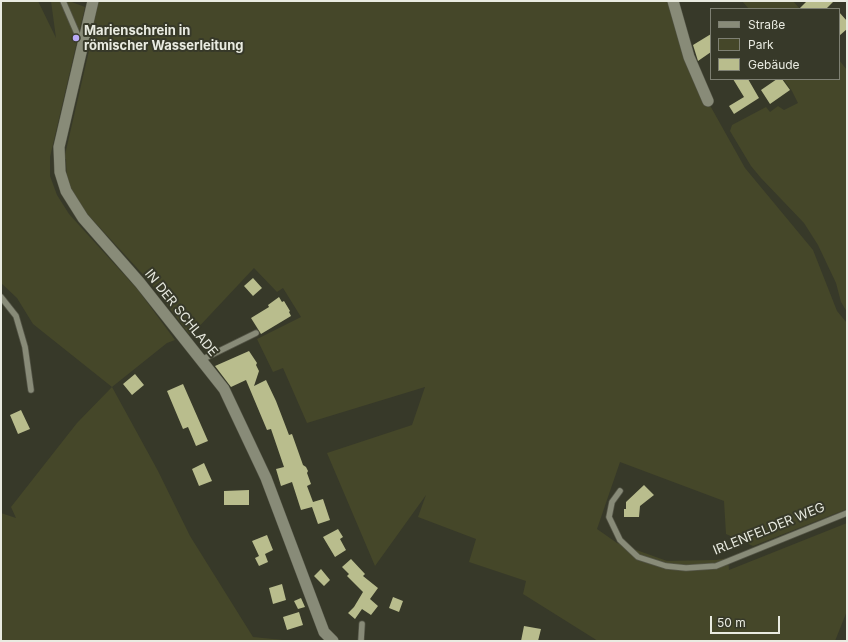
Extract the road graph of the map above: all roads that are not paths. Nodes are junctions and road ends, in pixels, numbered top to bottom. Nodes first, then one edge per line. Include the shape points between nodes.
1 (62, 1) edge
2 (93, 1) edge
3 (673, 1) edge
4 (83, 47) junction
5 (708, 101) dead end
6 (1, 297) edge
7 (256, 332) dead end
8 (201, 360) junction
9 (31, 390) dead end
10 (620, 491) dead end
11 (847, 513) edge
12 (362, 624) dead end
13 (333, 641) edge
14 (361, 641) edge

1 - 4 lane
2 - 4 street, IN DER SCHLADE
3 - 5 street via 689,57
4 - 8 street, IN DER SCHLADE via 60,148 60,172 66,192 83,218 140,282
6 - 9 lane via 16,316 25,347
7 - 8 lane
8 - 13 street, IN DER SCHLADE via 224,389 260,464 324,632
10 - 11 lane, IRLENFELDER WEG via 612,502 609,517 620,540 638,557 666,566 686,568 716,566
12 - 14 lane

